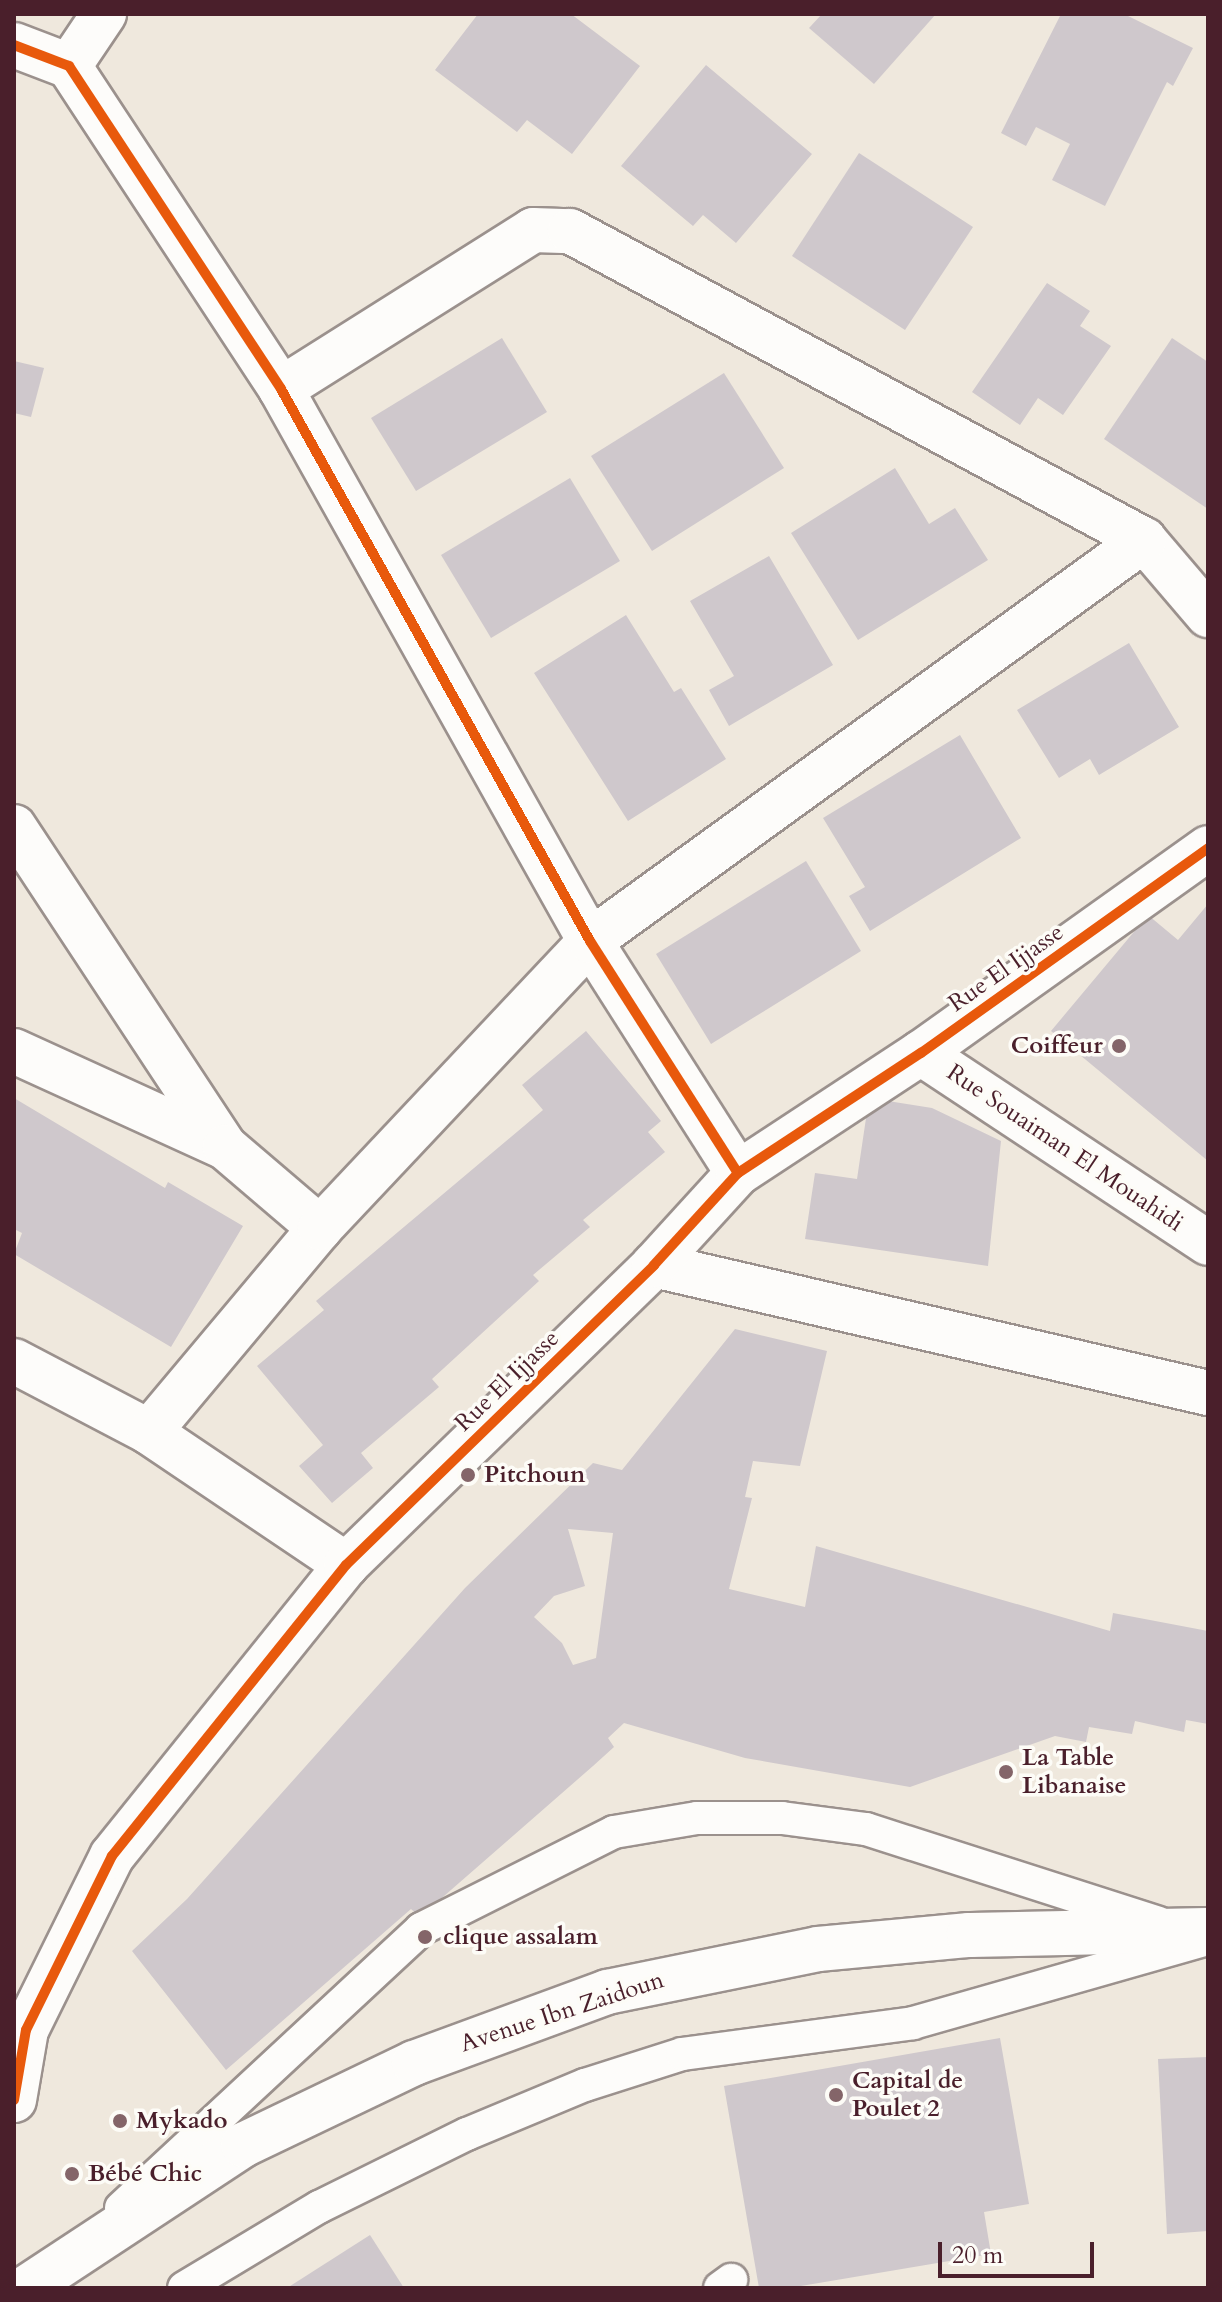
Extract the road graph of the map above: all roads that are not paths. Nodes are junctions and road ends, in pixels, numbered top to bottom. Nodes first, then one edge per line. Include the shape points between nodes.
1 (104, 14) edge
2 (14, 45) edge
3 (69, 66) junction
4 (281, 389) junction
5 (1144, 540) junction
6 (1208, 615) edge
7 (14, 827) edge
8 (1208, 848) edge
9 (590, 941) junction
10 (14, 1051) edge
11 (921, 1053) junction
12 (225, 1147) junction
13 (738, 1173) junction
14 (320, 1228) junction
15 (1208, 1243) edge
16 (654, 1265) junction
17 (14, 1361) edge
18 (1208, 1393) edge
19 (149, 1432) junction
20 (346, 1565) junction
21 (1196, 1932) edge
22 (14, 2100) edge
23 (74, 2253) junction
24 (26, 2288) edge
25 (184, 2288) edge

1 - 3 street
2 - 3 street
3 - 4 street
4 - 5 street via 533,230 570,231
4 - 9 street
5 - 6 street
5 - 9 street
7 - 12 street
8 - 11 street, Rue El Ijjasse
9 - 13 street
9 - 14 street
10 - 12 street
11 - 13 street, Rue El Ijjasse
11 - 15 street, Rue Souaiman El Mouahidi
12 - 14 street
13 - 16 street, Rue El Ijjasse
14 - 19 street
16 - 18 street
16 - 20 street, Rue El Ijjasse
17 - 19 street
19 - 20 street
20 - 22 street, Rue El Ijjasse via 112,1856 26,2030
21 - 23 street, Avenue Ibn Zaidoun via 969,1935 818,1949 607,1992 501,2028 321,2105 216,2161
21 - 23 lane via 866,1829 782,1818 712,1818 614,1832 421,1929
21 - 25 lane via 913,2023 682,2054 585,2085 467,2134 319,2207
23 - 24 street, Avenue Ibn Zaidoun

